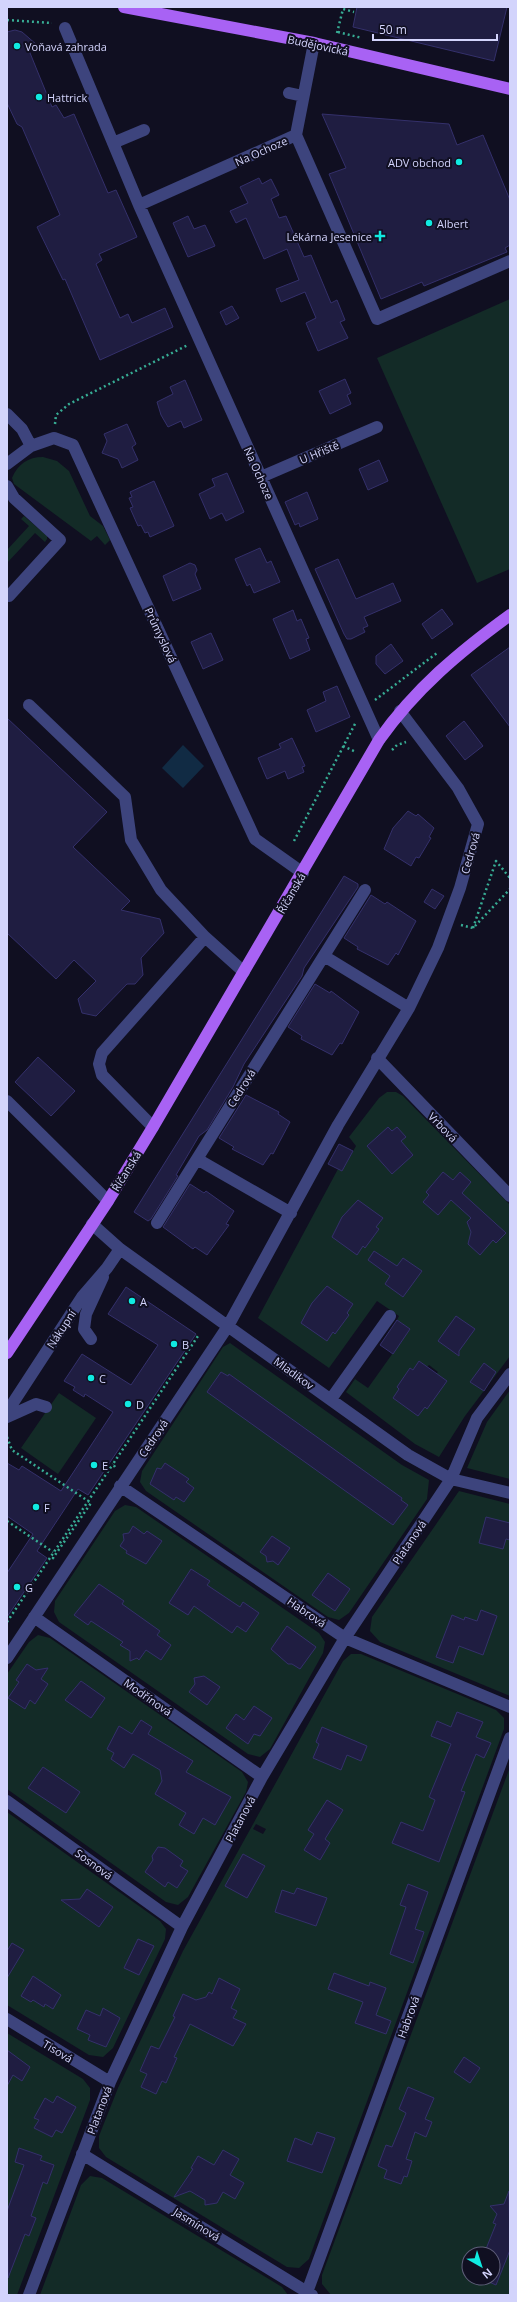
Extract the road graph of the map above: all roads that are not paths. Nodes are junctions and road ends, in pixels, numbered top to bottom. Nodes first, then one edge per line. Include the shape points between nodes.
1 (124, 7) edge
2 (65, 28) road end
3 (314, 43) junction
4 (510, 89) edge
5 (289, 94) dead end
6 (303, 96) junction
7 (144, 130) dead end
8 (296, 135) junction
9 (113, 143) junction
10 (139, 205) junction
11 (510, 261) edge
12 (9, 419) edge
13 (377, 427) dead end
14 (31, 446) junction
15 (7, 464) edge
16 (261, 477) junction
17 (7, 486) edge
18 (9, 596) dead end
19 (510, 615) edge
20 (29, 705) dead end
21 (400, 711) junction
22 (379, 740) junction
23 (303, 873) junction
24 (365, 890) dead end
25 (205, 937) junction
26 (324, 956) junction
27 (244, 972) junction
28 (409, 1008) junction
29 (377, 1058) junction
30 (7, 1102) edge
31 (154, 1127) junction
32 (197, 1158) junction
33 (510, 1196) edge
34 (108, 1201) junction
35 (291, 1214) junction
36 (156, 1222) dead end
37 (92, 1224) junction
38 (120, 1249) junction
39 (107, 1268) junction
40 (390, 1316) dead end
41 (228, 1326) junction
42 (91, 1339) dead end
43 (7, 1354) edge
44 (510, 1374) edge
45 (331, 1399) junction
46 (46, 1407) dead end
47 (7, 1412) edge
48 (7, 1418) edge
49 (451, 1479) junction
50 (120, 1486) junction
51 (510, 1493) edge
52 (34, 1617) junction
53 (345, 1638) junction
54 (7, 1658) edge
55 (510, 1706) edge
56 (510, 1738) edge
57 (262, 1777) junction
58 (7, 1801) edge
59 (182, 1927) junction
60 (7, 2018) edge
61 (110, 2082) junction
62 (82, 2154) junction
63 (309, 2294) edge
64 (29, 2295) edge

1 - 3 main road, Budějovická
2 - 9 street, Na Ochoze
3 - 4 main road, Budějovická
3 - 6 street, Na Ochoze
5 - 6 street
6 - 8 street, Na Ochoze
7 - 9 street
8 - 10 street, Na Ochoze
8 - 11 street via 376,319
9 - 10 street, Na Ochoze
10 - 16 street, Na Ochoze
12 - 14 street via 22,429
13 - 16 street, U Hřiště
14 - 15 street
14 - 23 street, Průmyslová via 54,438 73,445 255,839
16 - 22 street, Na Ochoze
17 - 18 street via 14,498 60,540
19 - 21 main road, Říčanská via 431,678
20 - 25 street via 125,797 131,840 161,890
21 - 22 main road, Říčanská
21 - 28 street, Cedrová via 458,788 478,824 460,888 438,948
22 - 23 main road, Říčanská
23 - 27 main road, Říčanská
24 - 26 street, Cedrová
25 - 27 street
25 - 31 street via 102,1053 99,1064 102,1075
26 - 28 street
26 - 32 street, Cedrová
27 - 31 main road, Říčanská
28 - 29 street, Cedrová
29 - 33 street, Vrbová
29 - 35 street, Cedrová
30 - 34 street, Říčanská
31 - 34 main road, Říčanská
32 - 35 street
32 - 36 street, Cedrová
34 - 37 main road, Říčanská
35 - 41 street, Cedrová
37 - 38 street, Mladíkov
37 - 43 main road, Říčanská
38 - 39 street, Nákupní
38 - 41 street, Mladíkov
39 - 42 street via 86,1314 84,1329
39 - 47 street, Nákupní via 82,1297
40 - 45 street
41 - 45 street, Mladíkov
41 - 50 street, Cedrová
44 - 49 street, Platanová via 477,1418
45 - 49 street, Mladíkov via 408,1455
46 - 48 street via 36,1404
49 - 51 street, Mladíkov
49 - 53 street, Platanová
50 - 52 street, Cedrová
50 - 53 street, Habrová
52 - 54 street, Cedrová
52 - 57 street, Modřínová
53 - 55 street, Habrová
53 - 57 street, Platanová
56 - 63 street, Habrová
57 - 59 street, Platanová
58 - 59 street, Sosnová
59 - 61 street, Platanová
60 - 61 street, Tisová
61 - 62 street, Platanová
62 - 63 street, Jasmínová
62 - 64 street, Platanová

